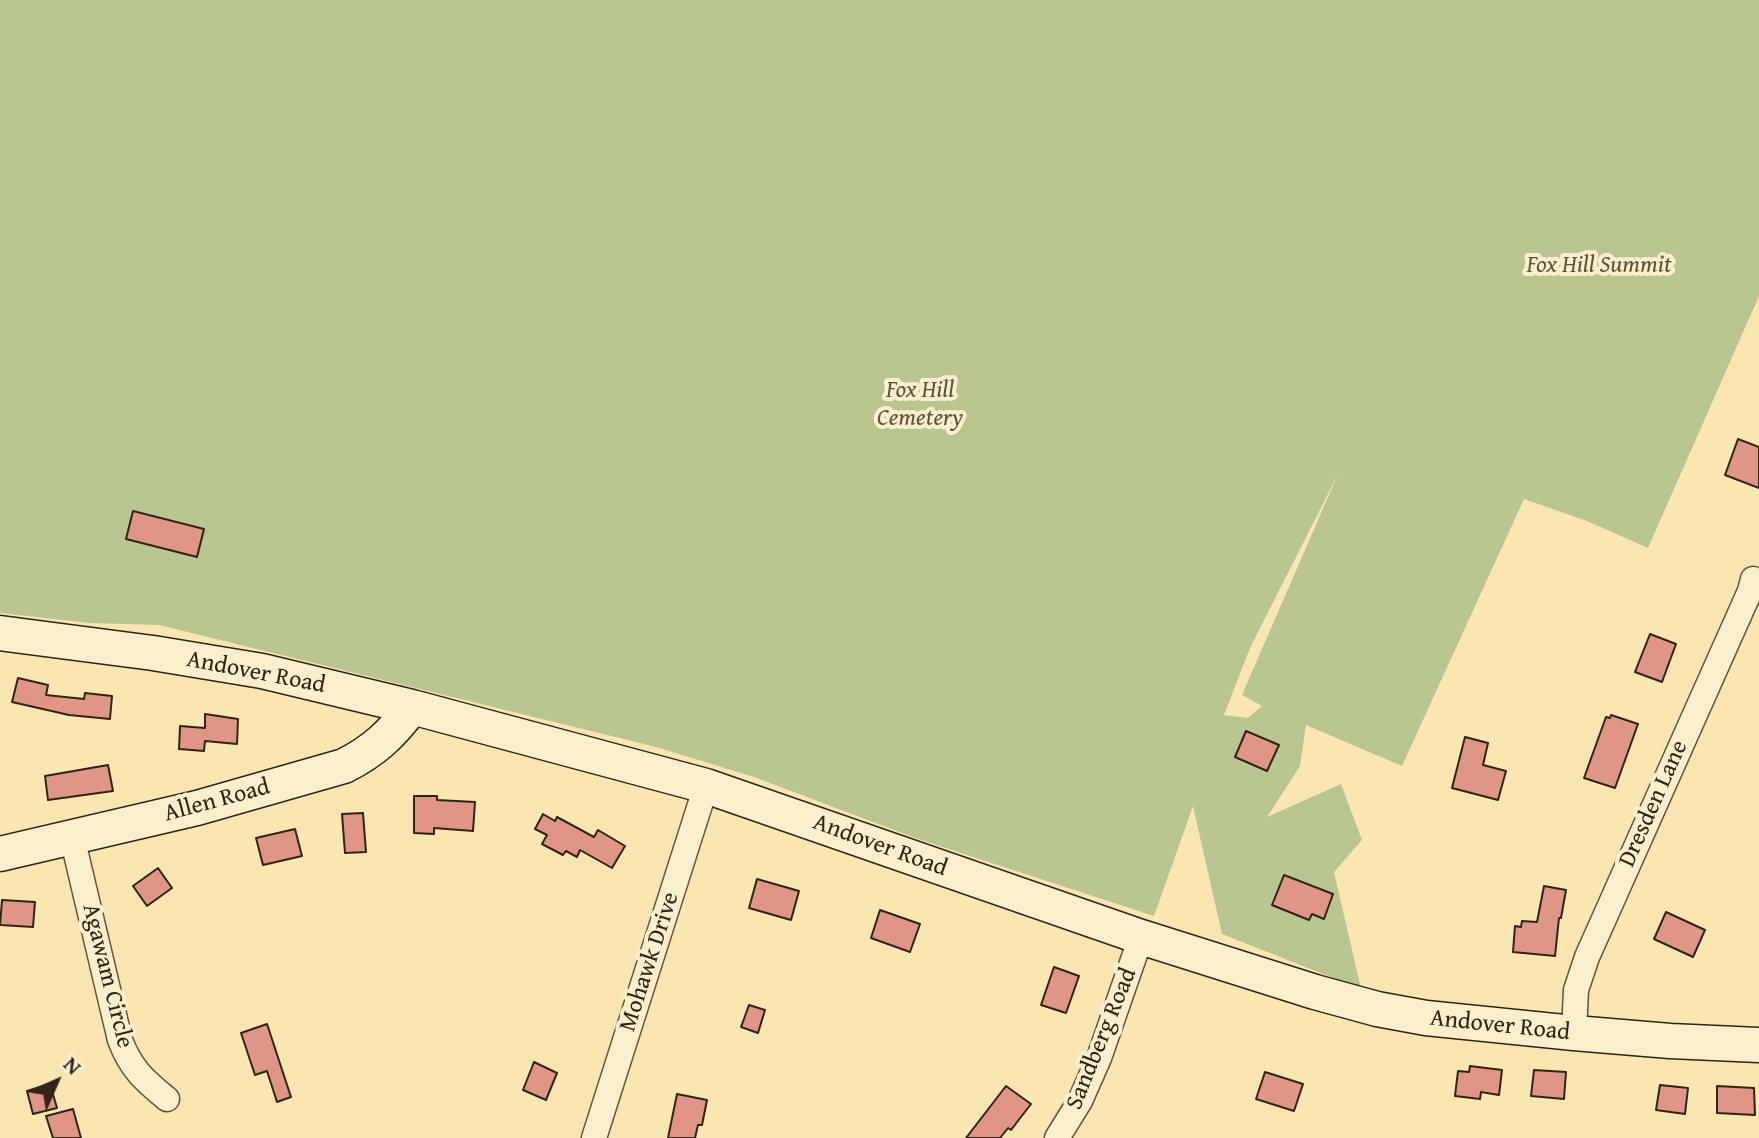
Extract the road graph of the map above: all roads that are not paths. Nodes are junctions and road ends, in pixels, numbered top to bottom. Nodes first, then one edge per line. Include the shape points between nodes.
1 (1753, 579) dead end
2 (0, 633) edge
3 (412, 707) junction
4 (706, 786) junction
5 (72, 837) junction
6 (0, 854) edge
7 (1141, 937) junction
8 (1574, 1033) junction
9 (1759, 1045) edge
10 (167, 1099) dead end
11 (594, 1138) edge
12 (1057, 1138) edge

1 - 8 street, Dresden Lane via 1587,957 1576,990
2 - 3 main road, Andover Road via 262,671
3 - 4 main road, Andover Road
3 - 5 main road, Allen Road via 394,731 344,766
4 - 7 main road, Andover Road
4 - 11 street, Mohawk Drive
5 - 6 main road, Allen Road
5 - 10 street, Agawam Circle via 120,1040 135,1070
7 - 8 main road, Andover Road via 1377,1009
7 - 12 street, Sandberg Road via 1099,1058
8 - 9 main road, Andover Road

